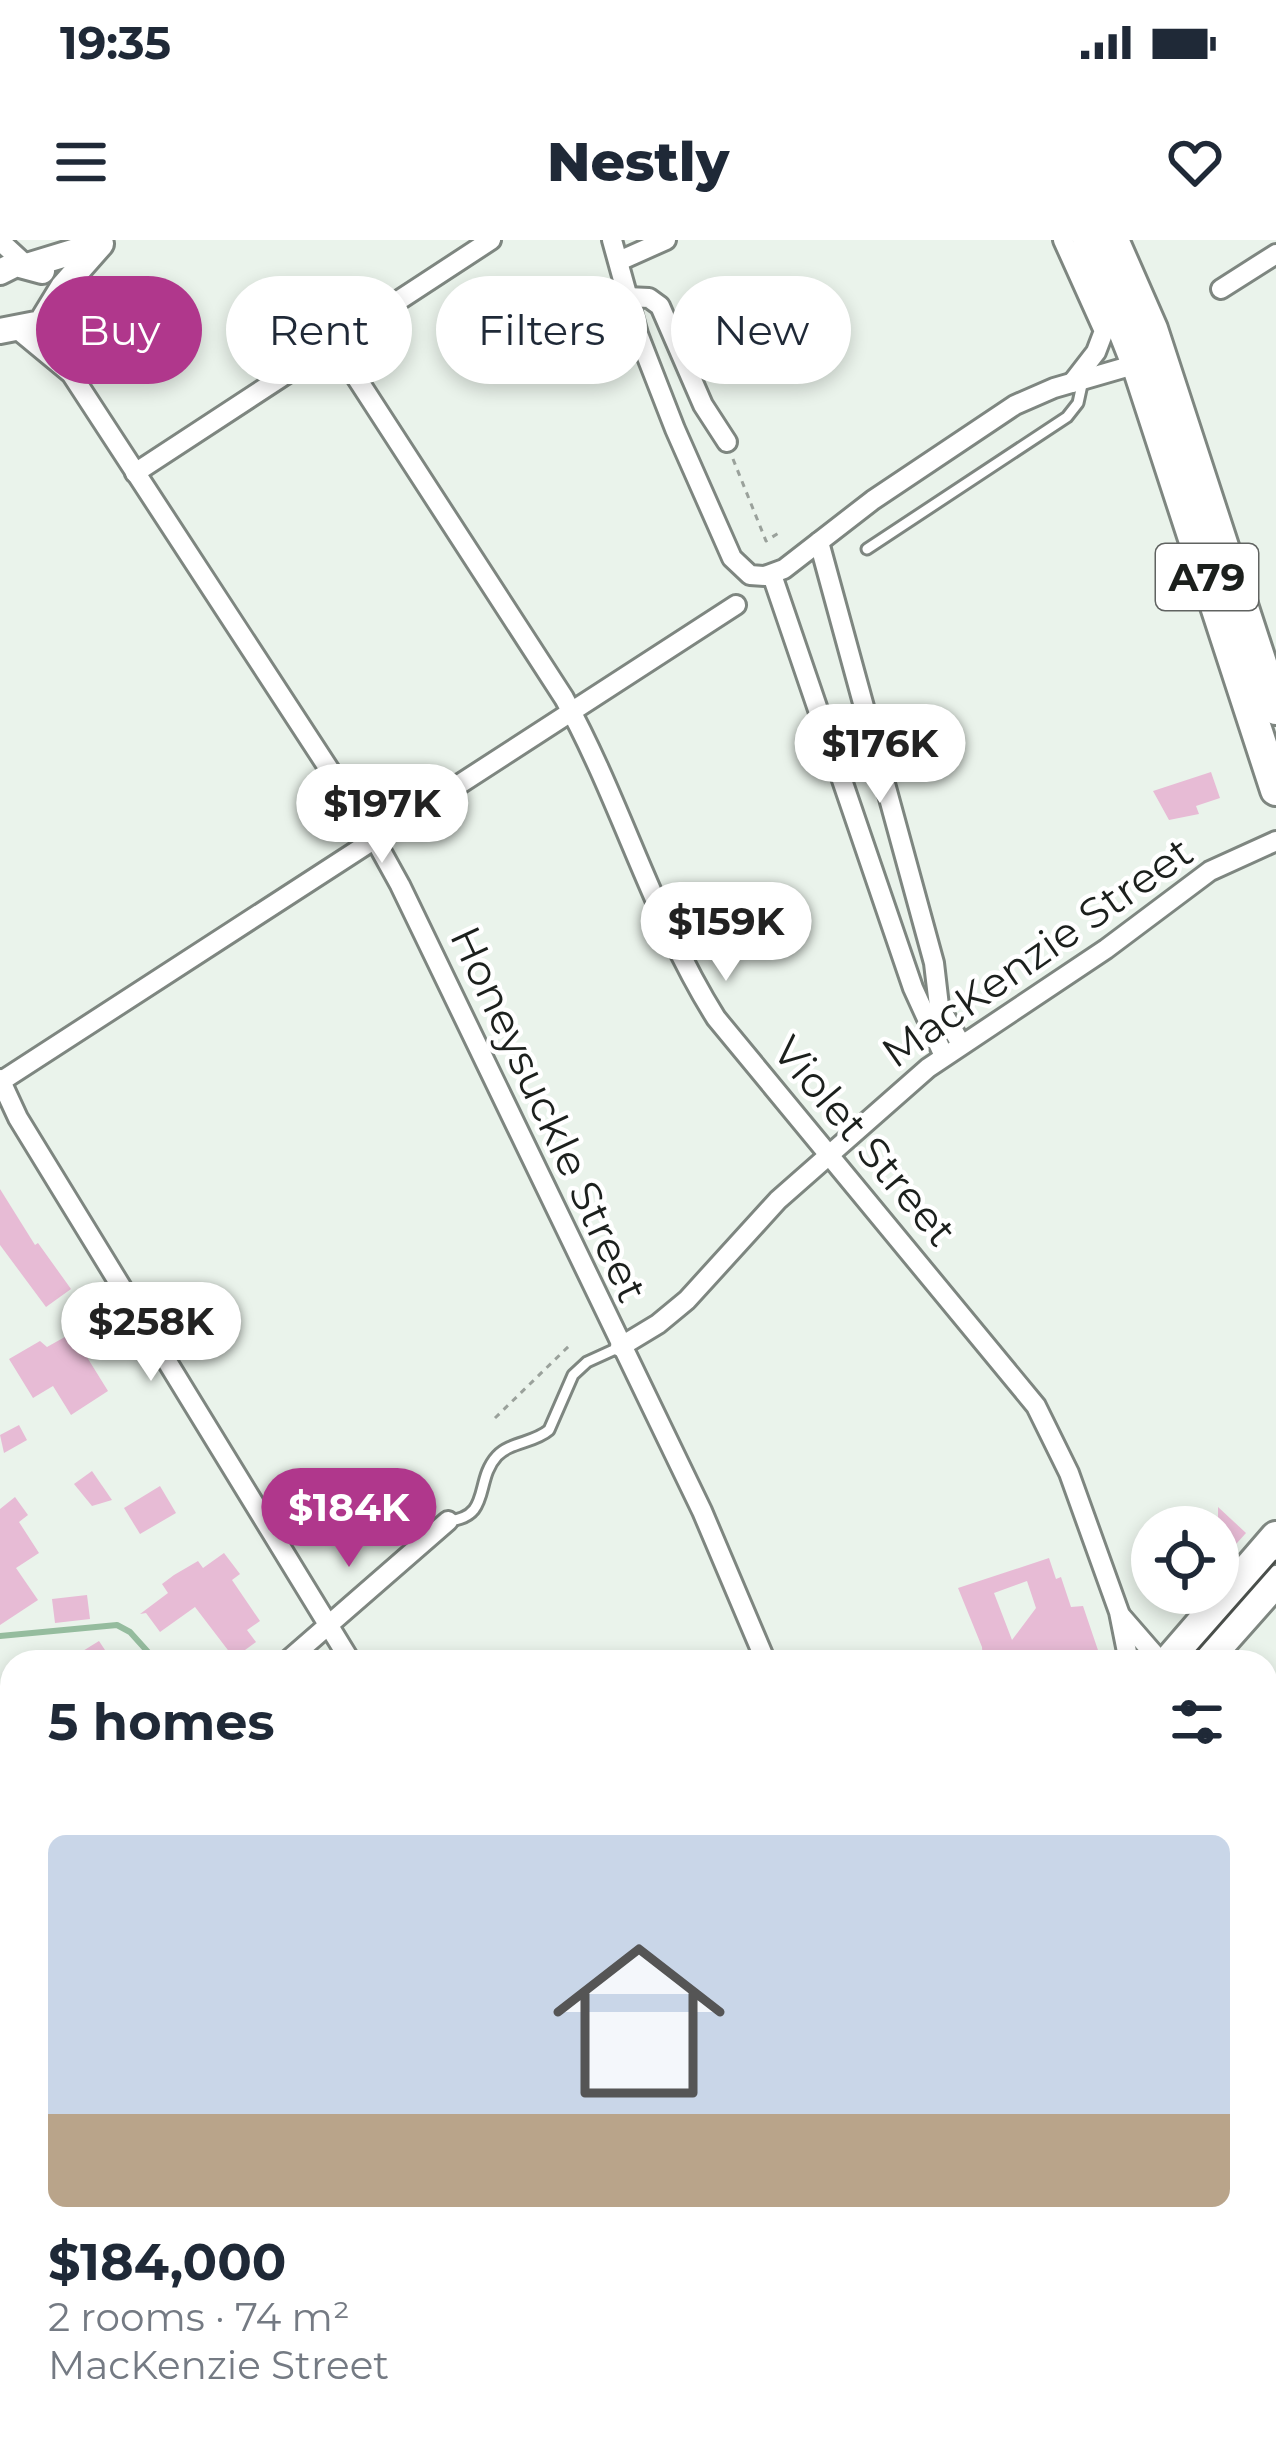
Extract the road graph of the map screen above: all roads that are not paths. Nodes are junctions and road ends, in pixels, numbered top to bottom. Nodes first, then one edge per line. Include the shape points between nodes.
1 (490, 240) edge
2 (612, 240) edge
3 (666, 240) edge
4 (1063, 240) edge
5 (1088, 240) edge
6 (1114, 240) edge
7 (0, 241) edge
8 (103, 242) edge
9 (1276, 254) edge
10 (619, 261) junction
11 (27, 265) junction
12 (0, 272) edge
13 (45, 276) edge
14 (76, 276) edge
15 (622, 276) edge
16 (1221, 289) dead end
17 (412, 292) edge
18 (647, 298) edge
19 (8, 327) edge
20 (36, 348) edge
21 (647, 353) edge
22 (1137, 364) junction
23 (1077, 381) junction
24 (78, 384) edge
25 (271, 384) edge
26 (360, 384) edge
27 (727, 442) road end
28 (135, 473) junction
29 (819, 542) junction
30 (867, 549) dead end
31 (772, 575) junction
32 (736, 605) dead end
33 (1276, 710) edge
34 (572, 712) junction
35 (1276, 790) edge
36 (374, 838) junction
37 (1276, 841) edge
38 (961, 1044) junction
39 (944, 1056) junction
40 (0, 1081) edge
41 (831, 1154) junction
42 (620, 1347) junction
43 (448, 1521) joint
44 (1272, 1562) edge
45 (1119, 1612) junction
46 (328, 1623) junction
47 (299, 1650) edge
48 (344, 1650) edge
49 (761, 1650) edge
50 (1127, 1650) edge
51 (1154, 1650) edge
52 (1178, 1650) edge
53 (1212, 1650) edge

1 - 17 street
2 - 10 street
3 - 10 street
4 - 23 street via 1104,332
5 - 22 highway, A79
6 - 33 highway, A79 via 1156,342
7 - 11 street
8 - 11 street
8 - 14 street
9 - 16 street
10 - 15 street
11 - 12 street
11 - 13 street
18 - 27 street via 660,306
19 - 20 street, Honeysuckle Street
21 - 31 street via 732,558 750,575
22 - 23 street
22 - 35 highway, A79
23 - 29 street via 1015,405
23 - 30 lane via 1078,403 1067,418
24 - 28 street, Honeysuckle Street
25 - 28 street
26 - 34 street, Violet Street
28 - 36 street, Honeysuckle Street
29 - 31 street
29 - 38 street via 939,1006
31 - 39 street via 913,988
32 - 34 street
34 - 36 street
34 - 41 street, Violet Street via 703,998
36 - 40 street
36 - 42 street, Honeysuckle Street
37 - 38 street, MacKenzie Street via 1210,871
38 - 39 street, MacKenzie Street
39 - 41 street, MacKenzie Street
40 - 46 street
41 - 42 street, MacKenzie Street via 761,1216 687,1300
41 - 45 street, Violet Street via 1036,1406
42 - 43 lane, MacKenzie Street via 577,1371 549,1430 498,1455 474,1512
42 - 49 street, Honeysuckle Street
43 - 46 street, MacKenzie Street
44 - 52 highway
44 - 53 highway
45 - 50 street, Violet Street
45 - 51 street, Violet Street
46 - 47 street, MacKenzie Street
46 - 48 street

